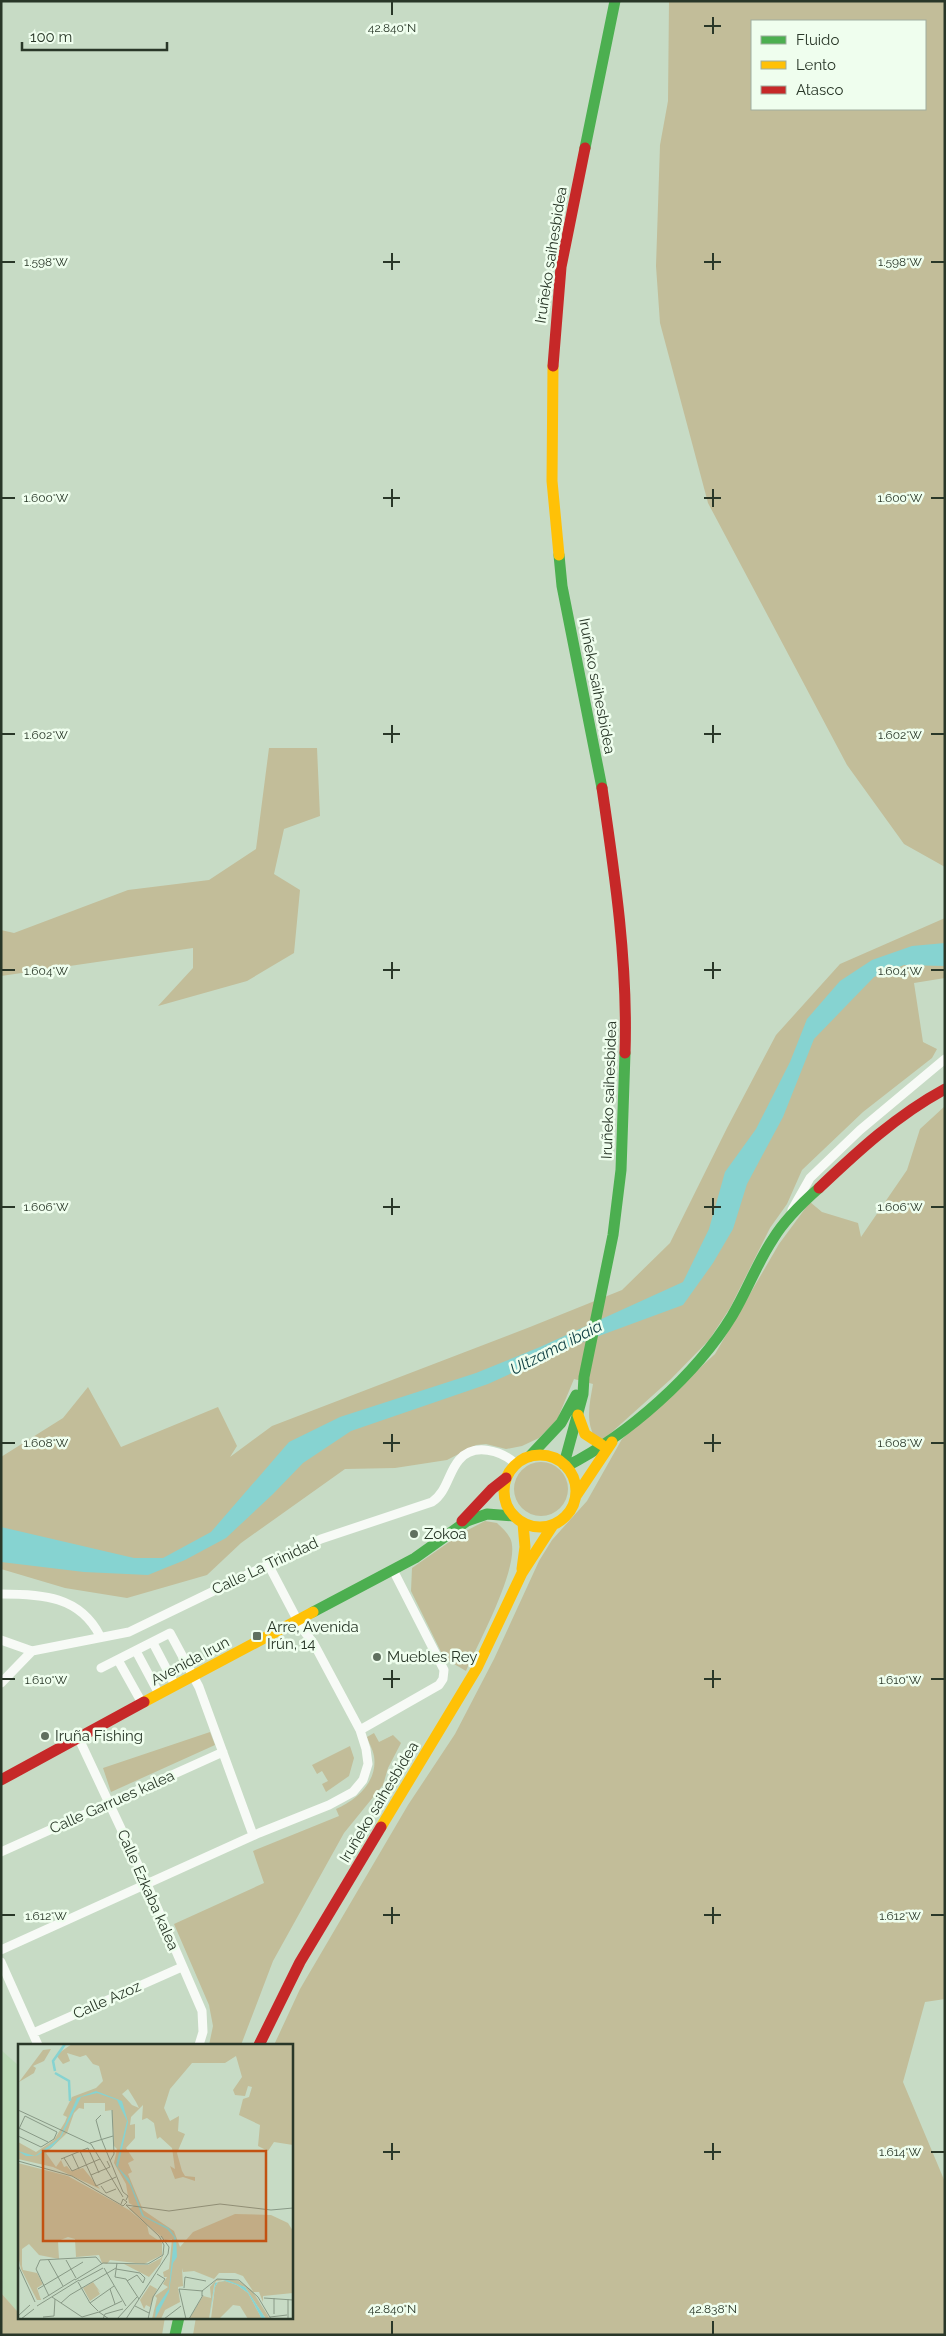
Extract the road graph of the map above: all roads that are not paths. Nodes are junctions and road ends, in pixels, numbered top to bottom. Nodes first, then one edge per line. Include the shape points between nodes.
1 (615, 1) edge
2 (945, 1058) edge
3 (945, 1089) edge
4 (790, 1216) junction
5 (584, 1377) junction
6 (578, 1415) junction
7 (618, 1434) junction
8 (602, 1446) junction
9 (530, 1456) junction
10 (516, 1464) junction
11 (566, 1465) junction
12 (506, 1478) junction
13 (576, 1496) junction
14 (519, 1520) junction
15 (554, 1525) junction
16 (458, 1527) junction
17 (268, 1564) junction
18 (393, 1570) junction
19 (522, 1573) junction
20 (1, 1594) edge
21 (298, 1620) junction
22 (100, 1636) junction
23 (1, 1640) edge
24 (153, 1643) junction
25 (32, 1651) junction
26 (136, 1652) junction
27 (118, 1660) junction
28 (102, 1668) dead end
29 (194, 1675) junction
30 (1, 1683) edge
31 (176, 1685) junction
32 (159, 1694) junction
33 (142, 1704) junction
34 (360, 1730) junction
35 (79, 1739) junction
36 (224, 1752) junction
37 (1, 1780) edge
38 (110, 1804) junction
39 (253, 1835) junction
40 (1, 1852) edge
41 (147, 1884) junction
42 (1, 1950) edge
43 (1, 1962) edge
44 (182, 1967) junction
45 (33, 2033) junction
46 (38, 2044) edge
47 (199, 2044) edge
48 (259, 2044) edge
49 (179, 2318) edge
50 (175, 2335) edge

1 - 5 main road, Iruñeko saihesbidea via 562,267 552,382 552,481 562,586 600,774 618,895 626,1016 621,1170 610,1255
2 - 4 street via 860,1130 810,1178
3 - 4 main road via 887,1126
4 - 7 main road via 774,1237 732,1316 707,1352
5 - 6 main road, Iruñeko saihesbidea
5 - 9 main road, Iruñeko saihesbidea via 562,1423
6 - 8 main road via 583,1434
6 - 11 main road, Iruñeko saihesbidea
7 - 8 main road
7 - 13 main road
8 - 11 main road via 589,1456
9 - 10 main road
9 - 11 main road via 548,1455
10 - 12 main road
10 - 17 street, Calle La Trinidad via 506,1455 488,1450 473,1451 460,1459 440,1497 432,1502 321,1539
11 - 13 main road via 574,1477
12 - 14 main road via 504,1492 507,1505
12 - 16 main road via 471,1509
13 - 15 main road via 569,1513
14 - 15 main road via 538,1527
14 - 16 main road via 497,1512 486,1513
14 - 19 main road, Iruñeko saihesbidea via 525,1547
15 - 19 main road, Iruñeko saihesbidea
16 - 18 main road, Avenida Irun
17 - 21 street
17 - 22 street, Calle La Trinidad via 129,1632
18 - 21 main road, Avenida Irun
18 - 34 street via 444,1670 443,1679 439,1685
19 - 48 main road, Iruñeko saihesbidea via 477,1668 300,1962
20 - 22 street via 28,1594 62,1601 82,1611
21 - 29 main road, Avenida Irun
21 - 34 street
22 - 25 street, Calle La Trinidad
23 - 25 street
24 - 26 street
24 - 29 street via 170,1633
24 - 31 street
25 - 30 street
26 - 27 street
26 - 32 street
27 - 28 street
27 - 33 street
29 - 31 main road, Avenida Irun
29 - 36 street
31 - 32 main road, Avenida Irun
32 - 33 main road, Avenida Irun
33 - 35 main road, Avenida Irun
34 - 39 street via 368,1764 363,1780 353,1792
35 - 37 main road, Avenida Irun
35 - 38 street, Calle Ezkaba kalea
36 - 38 street, Calle Garrues kalea
36 - 39 street
38 - 40 street, Calle Garrues kalea
38 - 41 street, Calle Ezkaba kalea
39 - 41 street
41 - 42 street
41 - 44 street, Calle Ezkaba kalea
43 - 45 street
44 - 45 street, Calle Azoz
44 - 47 street, Calle Ezkaba kalea via 202,2011 203,2032
45 - 46 street
49 - 50 main road

